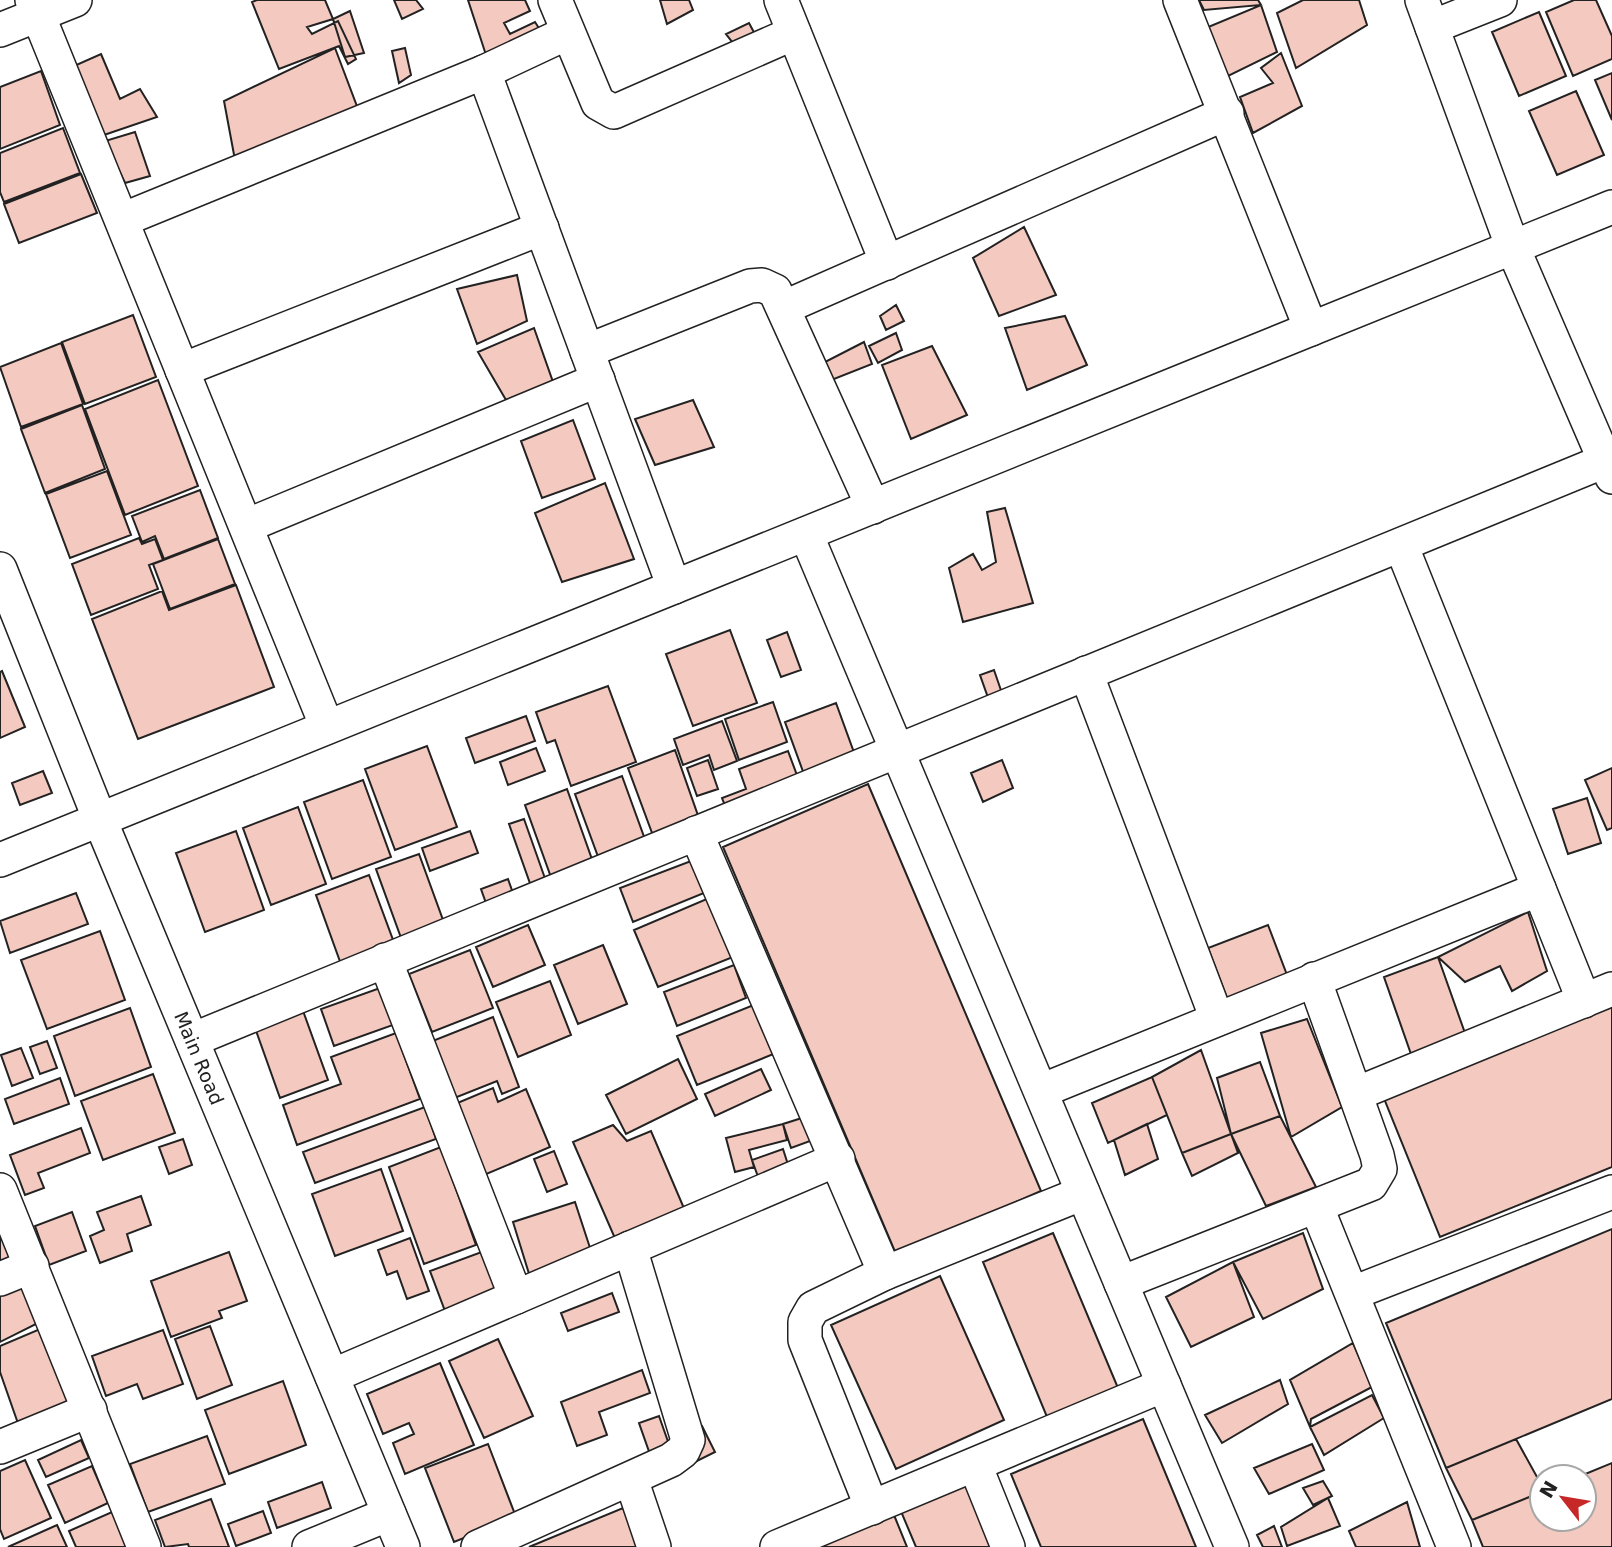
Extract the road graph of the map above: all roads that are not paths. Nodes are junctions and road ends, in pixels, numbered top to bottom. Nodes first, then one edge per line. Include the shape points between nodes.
1 (75, 0) edge
2 (555, 0) edge
3 (781, 0) edge
4 (1180, 0) edge
5 (1500, 0) edge
6 (35, 7) edge
7 (1427, 14) edge
8 (0, 30) edge
9 (567, 33) junction
10 (794, 33) junction
11 (484, 72) junction
12 (1227, 113) junction
13 (1612, 207) edge
14 (122, 220) junction
15 (542, 228) junction
16 (1513, 248) junction
17 (887, 263) junction
18 (785, 307) junction
19 (1311, 329) junction
20 (592, 366) junction
21 (183, 370) junction
22 (1610, 465) edge
23 (873, 507) junction
24 (246, 526) junction
25 (806, 534) junction
26 (1401, 545) junction
27 (0, 569) edge
28 (674, 587) junction
29 (1086, 673) junction
30 (327, 727) junction
31 (898, 750) junction
32 (100, 820) junction
33 (696, 833) junction
34 (0, 860) edge
35 (1539, 889) junction
36 (385, 960) junction
37 (1314, 979) junction
38 (1598, 995) edge
39 (1217, 1019) junction
40 (192, 1040) junction
41 (1041, 1091) junction
42 (1356, 1094) junction
43 (838, 1160) junction
44 (0, 1190) edge
45 (1612, 1192) edge
46 (1083, 1193) junction
47 (1317, 1208) junction
48 (630, 1248) junction
49 (32, 1266) junction
50 (885, 1273) junction
51 (0, 1279) edge
52 (1121, 1283) junction
53 (1353, 1293) junction
54 (516, 1297) junction
55 (331, 1376) junction
56 (1164, 1385) junction
57 (90, 1410) junction
58 (0, 1447) edge
59 (975, 1465) junction
60 (631, 1479) junction
61 (872, 1508) junction
62 (389, 1514) junction
63 (144, 1547) edge
64 (309, 1547) edge
65 (403, 1547) edge
66 (478, 1547) edge
67 (654, 1547) edge
68 (778, 1547) edge
69 (1009, 1547) edge
70 (1232, 1547) edge
71 (1454, 1547) edge

1 - 6 street
2 - 9 street
3 - 10 street
4 - 12 street
5 - 7 street
6 - 8 street
6 - 14 street
7 - 16 street
9 - 10 street via 598,103 614,112
9 - 11 street
10 - 17 street
11 - 14 street
11 - 15 street
12 - 17 street
12 - 19 street
13 - 16 street
14 - 21 street
15 - 20 street
15 - 21 street
16 - 19 street
16 - 22 street
17 - 18 street
18 - 20 street via 775,291 750,286
18 - 23 street
19 - 23 street
20 - 24 street
20 - 28 street
21 - 24 street
22 - 26 street
23 - 25 street
24 - 30 street
25 - 28 street
25 - 31 street
26 - 29 street
26 - 35 street
27 - 32 street, Main Road
28 - 30 street
29 - 31 street
29 - 39 street
30 - 32 street
31 - 33 street
31 - 41 street
32 - 34 street
32 - 40 street, Main Road
33 - 36 street
33 - 43 street
35 - 37 street
35 - 38 street
36 - 40 street
36 - 54 street
37 - 39 street
37 - 42 street
38 - 42 street
39 - 41 street
40 - 55 street, Main Road
41 - 46 street
42 - 47 street via 1380,1169 1371,1184
43 - 48 street
43 - 50 street
44 - 49 street
45 - 53 street
46 - 50 street
46 - 52 street
47 - 52 street
47 - 53 street
48 - 54 street
48 - 60 street via 688,1440 671,1460
49 - 51 street
49 - 57 street
50 - 61 street via 813,1308 805,1322 804,1340
52 - 56 street
53 - 71 street
54 - 55 street
55 - 62 street, Main Road
56 - 59 street
56 - 70 street
57 - 58 street
57 - 63 street
59 - 61 street
59 - 69 street
60 - 66 street
60 - 67 street
61 - 68 street
62 - 64 street
62 - 65 street, Main Road

